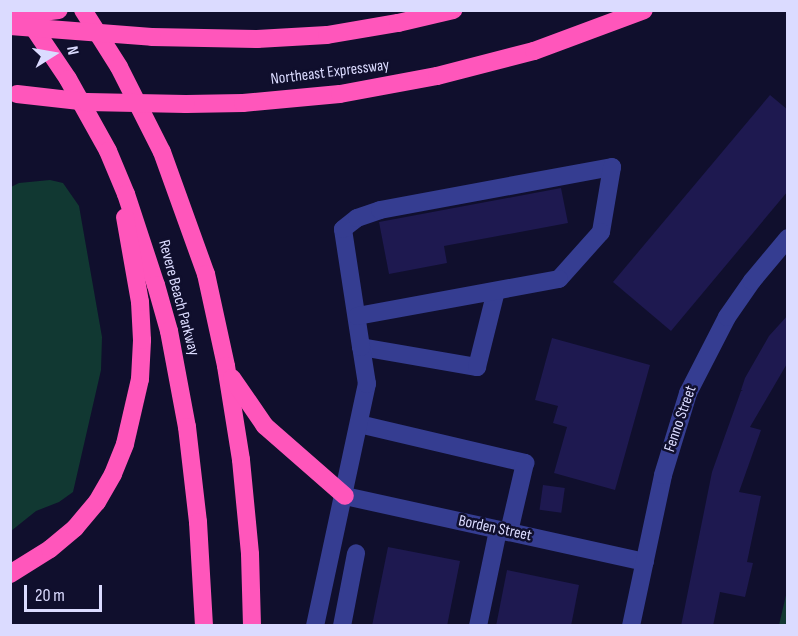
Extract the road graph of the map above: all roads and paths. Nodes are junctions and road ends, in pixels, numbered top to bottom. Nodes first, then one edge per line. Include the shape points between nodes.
1 (22, 10) edge
2 (59, 10) edge
3 (83, 10) edge
4 (453, 10) edge
5 (644, 10) edge
6 (10, 16) edge
7 (10, 26) edge
8 (13, 94) edge
9 (108, 151) junction
10 (788, 238) edge
11 (496, 291) junction
12 (357, 316) junction
13 (361, 347) junction
14 (226, 366) junction
15 (359, 424) junction
16 (345, 496) junction
17 (504, 531) junction
18 (356, 553) dead end
19 (645, 562) junction
20 (10, 574) edge
21 (316, 623) edge
22 (342, 625) edge
23 (204, 626) edge
24 (252, 626) edge
25 (478, 626) edge
26 (631, 626) edge

1 - 9 highway, Revere Beach Parkway via 68,79
2 - 6 highway, bridge
3 - 14 highway, Revere Beach Parkway via 142,108 178,191 206,274
4 - 7 highway, bridge via 376,28 257,39 152,37
5 - 8 highway, Northeast Expressway, bridge via 534,51 437,76 340,94 186,104 87,102
9 - 20 highway via 140,302 141,350 134,412 113,474 97,502 50,549
9 - 23 highway, Revere Beach Parkway via 142,239 176,366 196,498
10 - 19 street, Fenno Street via 739,299 692,384 669,453
11 - 12 street
11 - 12 street via 559,279 601,232 612,167 380,210 357,218 343,229
11 - 13 street via 477,367
12 - 13 street
13 - 15 street via 367,384
14 - 16 highway via 265,426
14 - 24 highway, Revere Beach Parkway via 246,506
15 - 16 street
15 - 17 street via 525,463
16 - 17 street, Borden Street
16 - 21 street
17 - 19 street, Borden Street
17 - 25 street
18 - 22 street
19 - 26 street, Fenno Street
21 - 22 street

